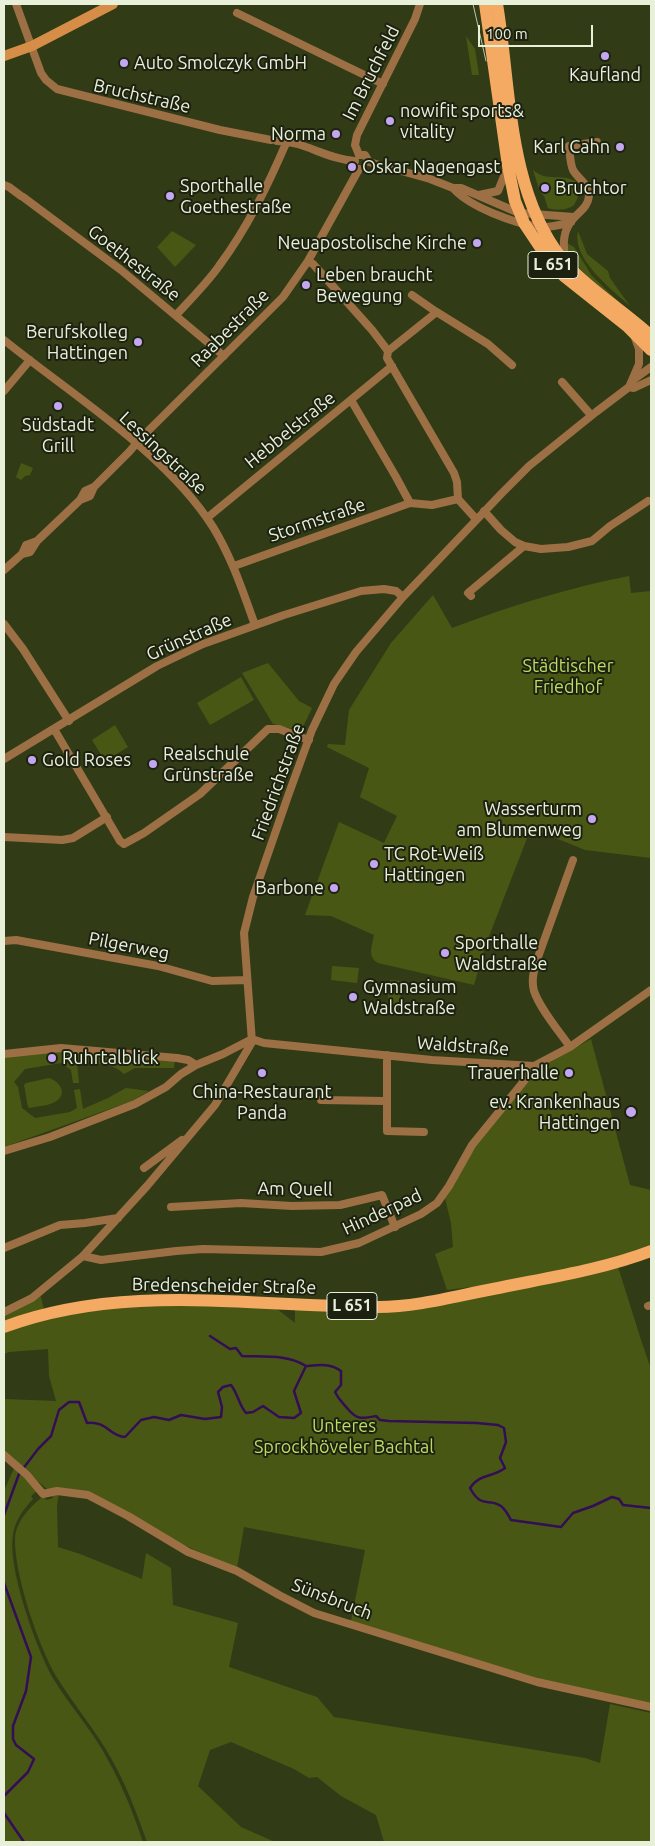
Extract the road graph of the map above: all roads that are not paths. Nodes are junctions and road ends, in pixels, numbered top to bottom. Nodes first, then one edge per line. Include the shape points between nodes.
1 (16, 4) edge
2 (113, 4) edge
3 (420, 4) edge
4 (485, 4) edge
5 (497, 4) edge
6 (237, 13) dead end
7 (32, 46) junction
8 (4, 56) edge
9 (383, 84) junction
10 (286, 141) junction
11 (598, 142) dead end
12 (357, 158) junction
13 (369, 162) junction
14 (508, 166) junction
15 (359, 169) junction
16 (4, 185) edge
17 (453, 188) junction
18 (479, 195) junction
19 (522, 218) junction
20 (572, 220) junction
21 (538, 221) junction
22 (308, 261) junction
23 (568, 266) junction
24 (412, 295) dead end
25 (436, 311) junction
26 (176, 315) junction
27 (627, 326) junction
28 (651, 336) edge
29 (4, 340) edge
30 (651, 350) edge
31 (388, 351) junction
32 (224, 356) junction
33 (30, 360) junction
34 (392, 366) junction
35 (512, 366) dead end
36 (651, 368) edge
37 (651, 380) edge
38 (562, 382) dead end
39 (630, 384) junction
40 (4, 391) edge
41 (351, 400) junction
42 (591, 415) junction
43 (136, 444) junction
44 (458, 499) junction
45 (648, 502) dead end
46 (410, 503) junction
47 (484, 511) junction
48 (207, 518) junction
49 (476, 519) junction
50 (524, 546) junction
51 (234, 566) junction
52 (4, 570) edge
53 (471, 596) dead end
54 (403, 597) junction
55 (4, 624) edge
56 (255, 625) junction
57 (69, 721) junction
58 (54, 729) junction
59 (309, 740) junction
60 (4, 759) edge
61 (107, 817) junction
62 (4, 837) edge
63 (574, 860) dead end
64 (4, 941) edge
65 (247, 980) junction
66 (651, 990) edge
67 (252, 1039) junction
68 (570, 1047) junction
69 (4, 1054) edge
70 (387, 1055) junction
71 (196, 1065) junction
72 (534, 1066) junction
73 (321, 1100) dead end
74 (386, 1101) junction
75 (424, 1132) dead end
76 (192, 1134) junction
77 (4, 1151) edge
78 (144, 1168) dead end
79 (171, 1207) dead end
80 (118, 1218) junction
81 (395, 1227) junction
82 (4, 1248) edge
83 (651, 1251) edge
84 (82, 1256) junction
85 (4, 1312) edge
86 (4, 1327) edge
87 (4, 1455) edge
88 (651, 1707) edge

1 - 7 street, Bruchstraße
2 - 7 main road
3 - 9 street, Im Bruchfeld
4 - 14 main road, L 651
5 - 21 main road, L 651 via 515,135
6 - 9 street
7 - 8 main road
7 - 10 street, Bruchstraße via 41,72 57,90 204,126
9 - 12 street, Im Bruchfeld via 357,135
10 - 12 street, Bruchstraße via 325,156
10 - 26 street via 246,226 220,265
11 - 20 street via 569,146 571,165 585,184 589,196 585,207
12 - 13 street, Bruchstraße via 365,155
12 - 15 street
13 - 15 street via 367,168
13 - 17 street, Bruchstraße
14 - 18 street via 498,190
14 - 19 main road, L 651
15 - 22 street, Raabestraße
16 - 26 street, Goethestraße via 121,270
17 - 18 street, Bruchstraße
17 - 19 street, Bruchstraße via 461,197 503,217
18 - 19 street, Bruchstraße
19 - 21 street
19 - 21 street
19 - 27 main road, L 651 via 555,266
20 - 21 street
20 - 21 street via 554,226
20 - 23 street via 564,240
21 - 23 main road, L 651
22 - 31 street
22 - 32 street, Raabestraße via 283,297
23 - 28 main road, L 651
24 - 25 street
25 - 31 street
25 - 35 street via 488,344
26 - 32 street, Goethestraße
27 - 30 main road, L 651
27 - 39 street via 636,341 640,359
29 - 33 street, Lessingstraße
31 - 34 street via 387,358
32 - 43 street, Raabestraße
33 - 40 street
33 - 43 street, Lessingstraße
34 - 41 street, Hebbelstraße
34 - 44 street via 450,464 457,482
36 - 39 street, Friedrichstraße
37 - 39 street, Friedrichstraße via 634,388
38 - 42 street
39 - 42 street, Friedrichstraße
41 - 46 street
41 - 48 street, Hebbelstraße
42 - 47 street, Friedrichstraße via 529,466
43 - 48 street, Lessingstraße via 181,486
43 - 52 street, Raabestraße via 37,541 26,545 22,554
44 - 46 street via 432,505
44 - 49 street
45 - 50 street via 610,526 592,542 541,549
46 - 51 street, Stormstraße
47 - 49 street, Friedrichstraße
47 - 50 street via 508,537
48 - 51 street, Lessingstraße
49 - 54 street, Friedrichstraße
50 - 53 street via 468,593
51 - 56 street, Lessingstraße
54 - 56 street, Grünstraße via 384,588 369,590
54 - 59 street, Friedrichstraße via 356,652 334,684
55 - 57 street
56 - 57 street, Grünstraße via 170,659
57 - 58 street, Grünstraße
58 - 60 street, Grünstraße
58 - 61 street
59 - 61 street via 279,729 268,729 200,794 125,843 120,842
59 - 65 street, Friedrichstraße via 246,924
61 - 62 street via 73,838
63 - 68 street via 533,976 534,990 540,1003
64 - 65 street, Pilgerweg via 16,940 98,954 212,981
65 - 67 street, Friedrichstraße
66 - 68 street
67 - 70 street, Waldstraße via 264,1043
67 - 71 street
67 - 76 street via 215,1106
68 - 72 street
69 - 71 street via 61,1048 177,1058
70 - 72 street, Waldstraße
70 - 74 street
71 - 77 street via 135,1104
72 - 81 street, Hinderpad via 472,1145 441,1198 421,1214
73 - 74 street
74 - 75 street via 387,1131
76 - 78 street
76 - 80 street
79 - 81 street, Am Quell via 241,1203 340,1205 382,1195
80 - 82 street via 60,1225
80 - 84 street
81 - 84 street, Hinderpad via 359,1243 321,1252 203,1249 101,1260
83 - 86 main road, Bredenscheider Straße / L 651 via 591,1269 406,1305 156,1299 96,1304 41,1315
84 - 85 street via 32,1298
87 - 88 street, Sünsbruch via 43,1494 88,1495 188,1552 237,1571 314,1613 537,1682

